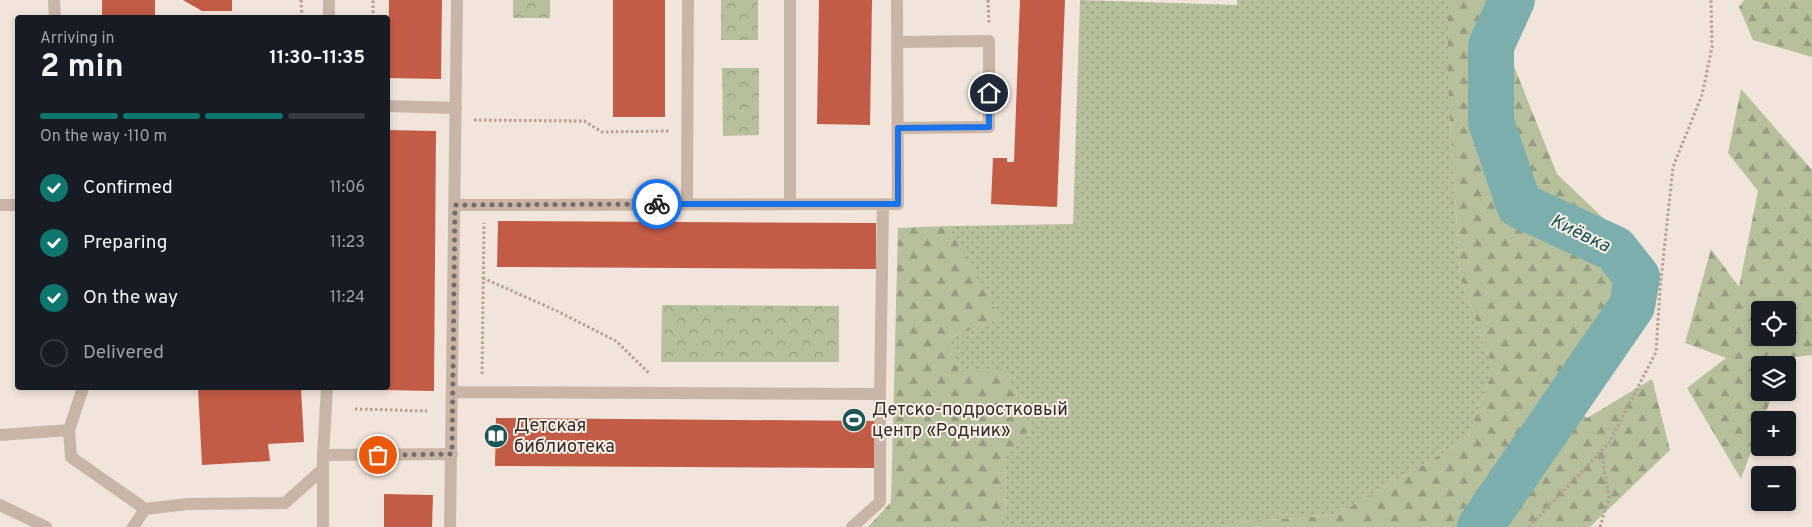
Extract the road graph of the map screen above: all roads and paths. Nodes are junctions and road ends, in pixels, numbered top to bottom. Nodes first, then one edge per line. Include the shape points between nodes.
1 (54, 0) edge
2 (301, 0) edge
3 (329, 0) edge
4 (373, 0) edge
5 (458, 0) edge
6 (688, 0) edge
7 (790, 0) edge
8 (897, 0) edge
9 (1711, 0) edge
10 (54, 15) edge
11 (302, 15) edge
12 (329, 15) edge
13 (373, 15) edge
14 (898, 42) junction
15 (390, 106) edge
16 (456, 114) junction
17 (898, 128) junction
18 (687, 131) junction
19 (484, 204) junction
20 (686, 204) junction
21 (790, 204) junction
22 (883, 204) junction
23 (0, 205) edge
24 (15, 205) edge
25 (455, 205) junction
26 (483, 278) junction
27 (82, 390) edge
28 (328, 390) edge
29 (452, 392) junction
30 (481, 392) junction
31 (670, 393) junction
32 (880, 394) junction
33 (355, 408) dead end
34 (427, 412) dead end
35 (69, 430) junction
36 (0, 435) edge
37 (1600, 452) junction
38 (452, 454) junction
39 (323, 455) junction
40 (323, 469) junction
41 (0, 505) edge
42 (145, 509) junction
43 (46, 527) edge
44 (133, 527) edge
45 (323, 527) edge
46 (450, 527) edge
47 (852, 527) edge
48 (1529, 527) edge
49 (1600, 527) edge

1 - 10 street
2 - 11 path
3 - 12 street
4 - 13 path
5 - 16 street
6 - 18 street
7 - 21 street
8 - 14 street
9 - 37 path via 1712,47 1702,95 1673,167 1656,352 1609,443
14 - 17 street
14 - 17 street via 989,41 989,127
15 - 16 street
16 - 18 path via 584,121 602,132
16 - 25 street
17 - 22 street via 898,204
18 - 20 street
19 - 20 street
19 - 25 street
19 - 26 path
20 - 21 street
21 - 22 street
22 - 32 street
23 - 24 street
25 - 29 street
26 - 30 path
26 - 31 path via 616,341
27 - 35 street
28 - 39 street
29 - 30 street
29 - 38 street
30 - 31 street
31 - 32 street
32 - 47 street via 880,502
33 - 34 path
35 - 36 street
35 - 42 street via 71,457
37 - 48 path
37 - 49 path via 1609,497
38 - 39 street
38 - 46 street
39 - 40 street
40 - 42 street via 285,503 188,504
40 - 45 street
41 - 43 street
42 - 44 street

